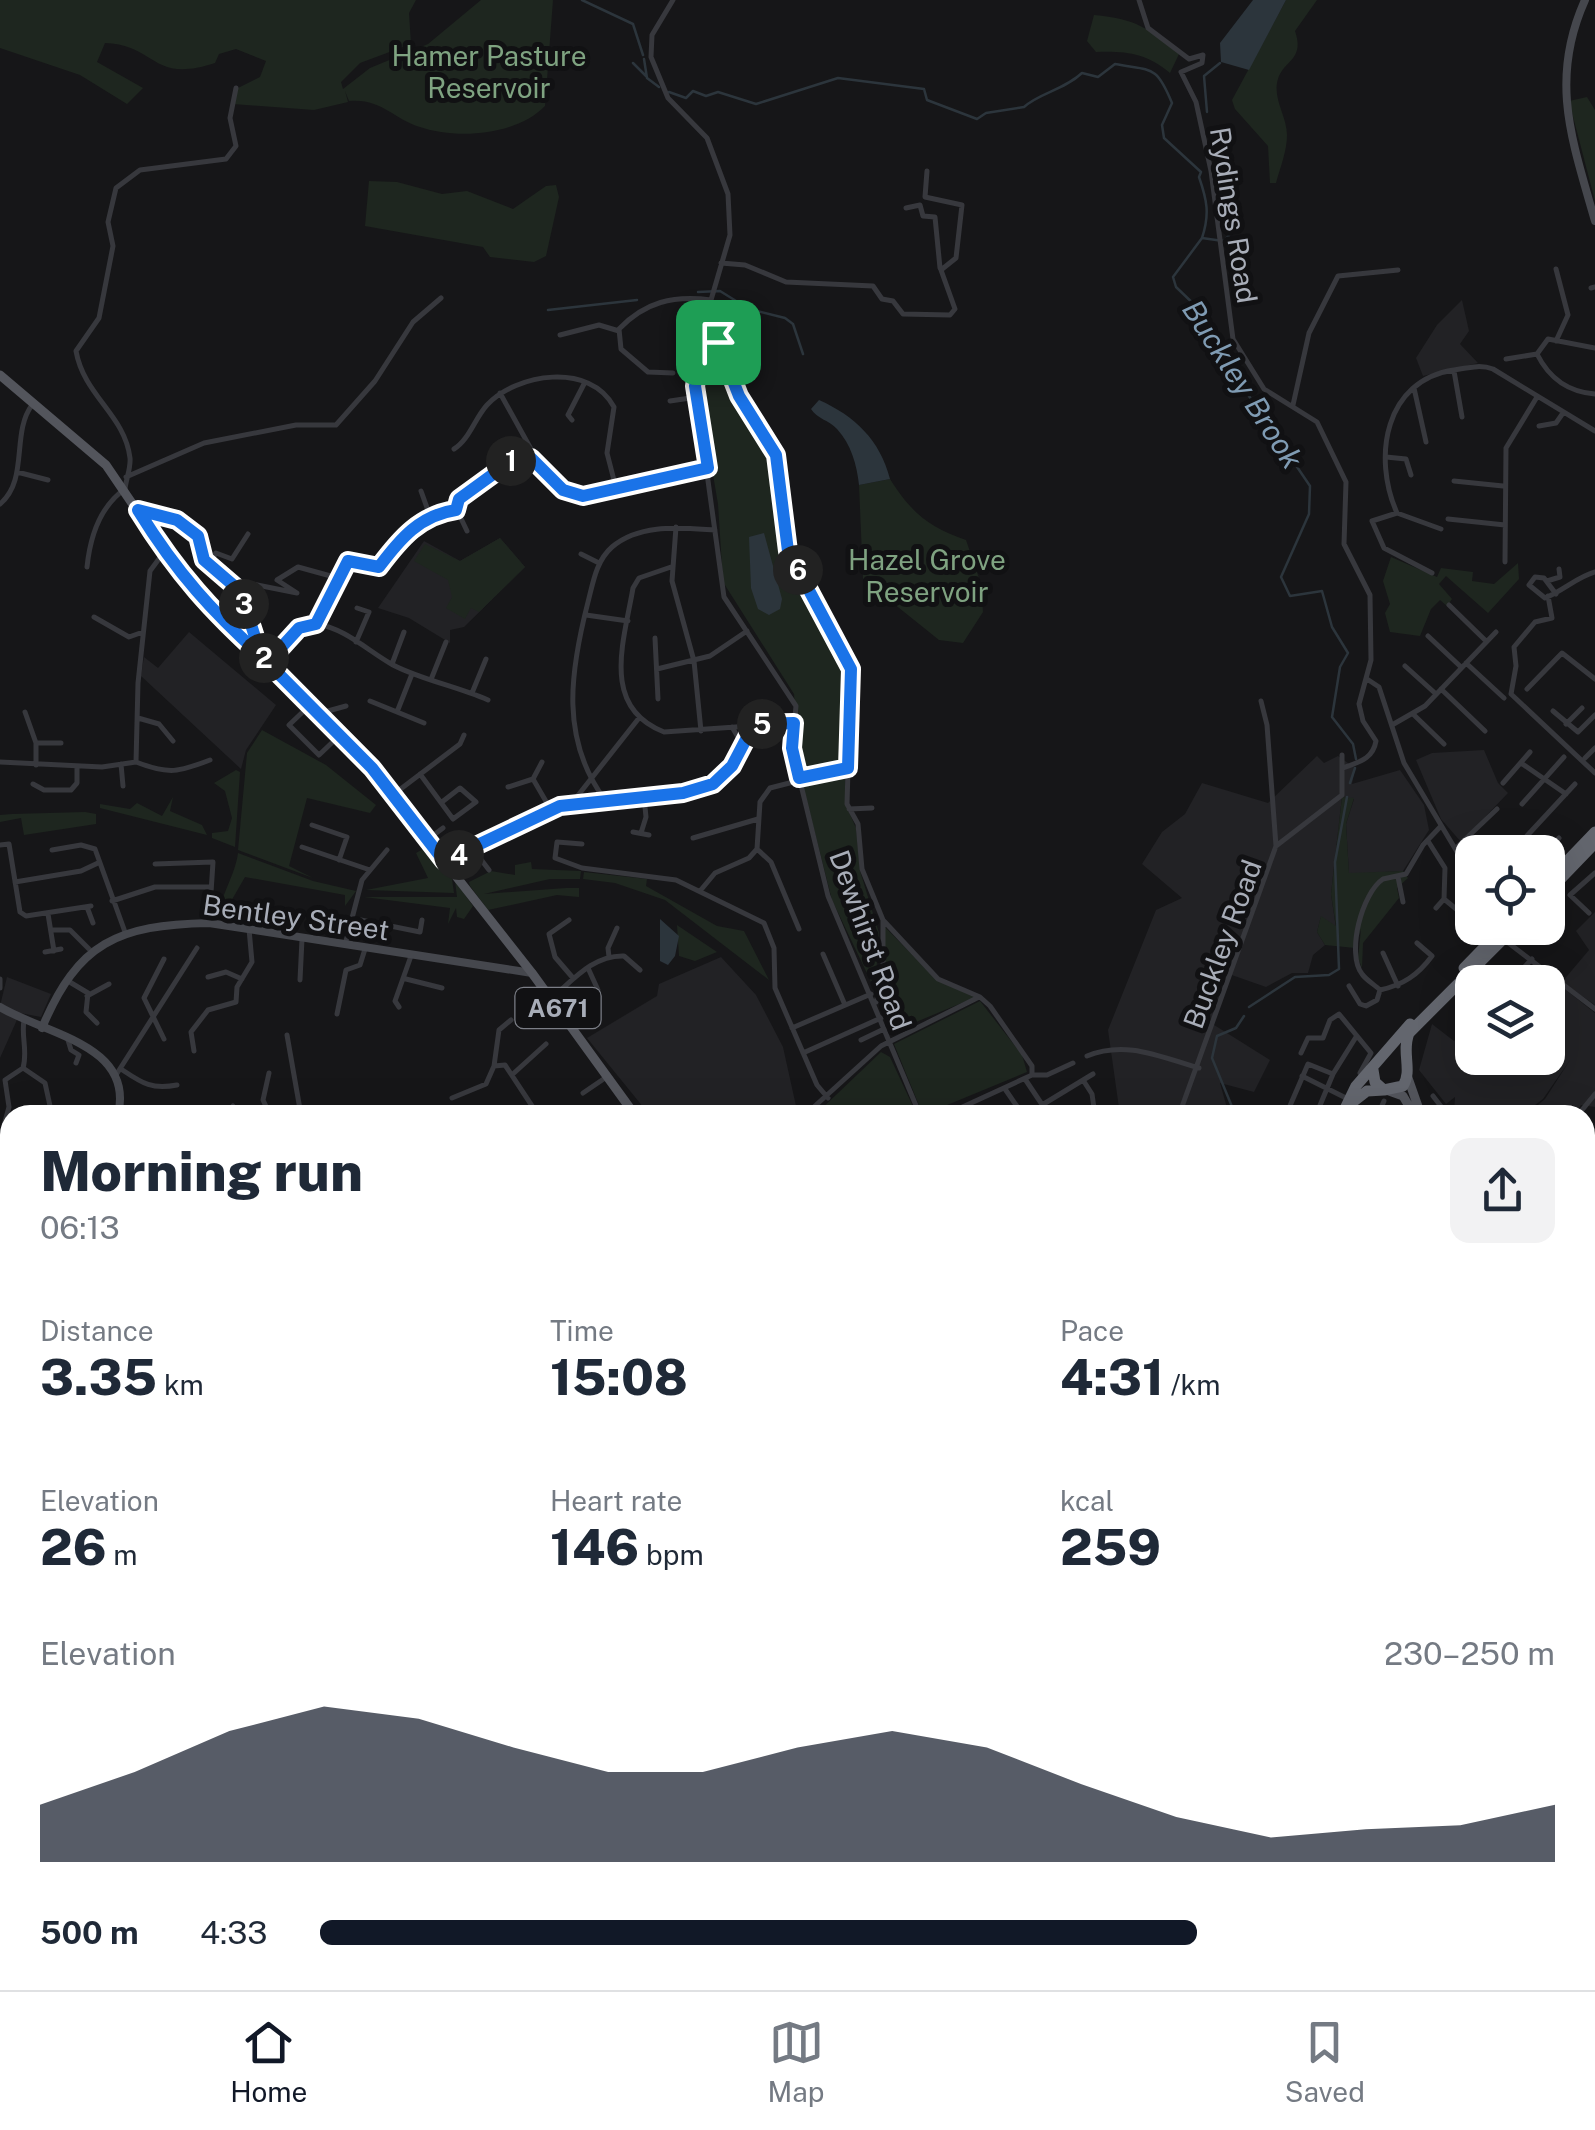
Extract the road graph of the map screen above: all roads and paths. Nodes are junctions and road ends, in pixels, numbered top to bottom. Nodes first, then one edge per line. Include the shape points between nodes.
1 (673, 0) edge
2 (1139, 0) edge
3 (1586, 0) edge
4 (236, 88) dead end
5 (927, 171) dead end
6 (906, 208) dead end
7 (1595, 220) edge
8 (721, 263) junction
9 (1556, 269) dead end
10 (940, 270) junction
11 (1398, 270) dead end
12 (712, 294) junction
13 (440, 298) dead end
14 (618, 332) junction
15 (560, 335) dead end
16 (1556, 340) junction
17 (718, 342) junction
18 (1595, 348) edge
19 (1537, 354) junction
20 (706, 359) junction
21 (1506, 359) dead end
22 (728, 362) junction
23 (1454, 370) junction
24 (673, 373) dead end
25 (0, 375) edge
26 (584, 384) junction
27 (1414, 388) junction
28 (500, 393) junction
29 (1595, 394) edge
30 (697, 396) junction
31 (1537, 397) junction
32 (670, 401) dead end
33 (35, 402) junction
34 (1294, 405) junction
35 (1563, 412) junction
36 (1462, 417) dead end
37 (572, 420) dead end
38 (1539, 426) dead end
39 (1595, 431) edge
40 (1426, 442) dead end
41 (454, 449) dead end
42 (1386, 457) junction
43 (531, 458) junction
44 (708, 468) junction
45 (17, 472) junction
46 (1411, 475) dead end
47 (126, 477) junction
48 (48, 480) dead end
49 (1454, 481) dead end
50 (1503, 486) junction
51 (124, 489) junction
52 (422, 491) dead end
53 (617, 492) junction
54 (0, 504) edge
55 (138, 510) junction
56 (456, 510) junction
57 (1397, 513) junction
58 (430, 516) junction
59 (1448, 519) dead end
60 (1506, 525) junction
61 (676, 528) junction
62 (1441, 529) dead end
63 (715, 530) junction
64 (467, 531) dead end
65 (248, 534) dead end
66 (387, 540) dead end
67 (394, 547) junction
68 (164, 552) junction
69 (581, 554) dead end
70 (1506, 562) dead end
71 (209, 563) junction
72 (599, 563) junction
73 (671, 567) junction
74 (87, 568) dead end
75 (1559, 569) dead end
76 (1595, 572) edge
77 (661, 573) junction
78 (1432, 573) dead end
79 (338, 578) junction
80 (672, 581) junction
81 (1547, 581) junction
82 (252, 584) dead end
83 (1552, 595) junction
84 (1448, 605) dead end
85 (357, 608) dead end
86 (584, 615) junction
87 (94, 617) dead end
88 (628, 621) junction
89 (316, 624) junction
90 (747, 631) junction
91 (143, 632) junction
92 (404, 632) dead end
93 (1496, 632) dead end
94 (1428, 636) dead end
95 (655, 638) dead end
96 (1486, 641) junction
97 (356, 642) junction
98 (446, 642) dead end
99 (254, 649) junction
100 (486, 659) dead end
101 (694, 661) junction
102 (268, 662) junction
103 (392, 664) junction
104 (1463, 665) junction
105 (1405, 666) dead end
106 (657, 669) junction
107 (412, 674) junction
108 (432, 677) junction
109 (1595, 678) edge
110 (1366, 679) junction
111 (1527, 689) dead end
112 (1438, 692) junction
113 (472, 693) junction
114 (1504, 698) dead end
115 (658, 699) dead end
116 (488, 700) dead end
117 (1261, 700) dead end
118 (370, 701) dead end
119 (346, 706) dead end
120 (1582, 708) dead end
121 (313, 710) junction
122 (25, 712) dead end
123 (397, 712) junction
124 (1553, 712) dead end
125 (1414, 715) junction
126 (138, 718) junction
127 (639, 718) junction
128 (1593, 720) edge
129 (794, 723) junction
130 (754, 724) junction
131 (1566, 724) junction
132 (1392, 725) junction
133 (732, 727) junction
134 (414, 728) dead end
135 (701, 731) junction
136 (1485, 731) dead end
137 (464, 735) dead end
138 (339, 736) junction
139 (173, 741) dead end
140 (36, 743) junction
141 (61, 743) dead end
142 (742, 744) junction
143 (1444, 744) dead end
144 (1595, 748) edge
145 (1530, 752) dead end
146 (1342, 755) dead end
147 (1564, 757) dead end
148 (1585, 758) dead end
149 (206, 760) dead end
150 (0, 762) edge
151 (136, 762) junction
152 (542, 762) dead end
153 (1521, 763) junction
154 (121, 764) junction
155 (36, 765) junction
156 (77, 766) junction
157 (848, 768) junction
158 (1343, 768) junction
159 (1595, 773) edge
160 (420, 774) junction
161 (799, 778) junction
162 (533, 779) junction
163 (589, 779) junction
164 (1544, 779) junction
165 (1503, 783) dead end
166 (33, 784) dead end
167 (1575, 784) dead end
168 (123, 786) dead end
169 (508, 787) dead end
170 (1566, 794) junction
171 (392, 795) junction
172 (644, 796) junction
173 (605, 800) junction
174 (442, 802) junction
175 (572, 803) junction
176 (1522, 804) dead end
177 (849, 808) junction
178 (872, 808) dead end
179 (551, 810) junction
180 (1498, 810) dead end
181 (758, 819) junction
182 (312, 825) dead end
183 (1442, 826) junction
184 (443, 828) dead end
185 (1595, 832) edge
186 (641, 834) dead end
187 (1470, 835) edge
188 (1529, 835) edge
189 (692, 838) dead end
190 (428, 840) junction
191 (1428, 840) junction
192 (1595, 843) edge
193 (582, 844) dead end
194 (0, 845) edge
195 (302, 846) dead end
196 (1276, 846) junction
197 (473, 849) junction
198 (1455, 849) edge
199 (52, 850) dead end
200 (386, 850) dead end
201 (757, 850) junction
202 (339, 860) junction
203 (444, 861) junction
204 (98, 863) junction
205 (1565, 863) edge
206 (154, 864) dead end
207 (370, 870) junction
208 (489, 870) dead end
209 (1454, 870) dead end
210 (1595, 873) edge
211 (1446, 874) junction
212 (1565, 874) edge
213 (1398, 877) junction
214 (15, 882) junction
215 (209, 886) junction
216 (700, 892) junction
217 (1444, 899) junction
218 (112, 901) junction
219 (1403, 902) dead end
220 (1436, 908) dead end
221 (1455, 910) edge
222 (48, 913) junction
223 (1590, 913) dead end
224 (350, 918) junction
225 (422, 920) dead end
226 (569, 920) dead end
227 (882, 920) junction
228 (93, 923) dead end
229 (209, 923) junction
230 (617, 928) dead end
231 (249, 929) junction
232 (799, 929) dead end
233 (52, 930) junction
234 (125, 932) junction
235 (302, 938) junction
236 (1417, 944) dead end
237 (1490, 945) edge
238 (1491, 945) edge
239 (1513, 945) edge
240 (345, 946) junction
241 (197, 948) dead end
242 (365, 949) junction
243 (91, 951) junction
244 (46, 952) dead end
245 (1383, 953) dead end
246 (823, 954) dead end
247 (411, 956) junction
248 (609, 957) junction
249 (164, 959) dead end
250 (1532, 959) junction
251 (1526, 965) edge
252 (1539, 965) edge
253 (588, 968) junction
254 (640, 970) dead end
255 (532, 973) junction
256 (208, 976) dead end
257 (0, 978) edge
258 (242, 978) junction
259 (405, 978) junction
260 (574, 978) junction
261 (66, 979) junction
262 (300, 980) dead end
263 (110, 984) dead end
264 (1349, 986) dead end
265 (1398, 986) junction
266 (1565, 987) edge
267 (0, 988) edge
268 (442, 988) dead end
269 (1454, 988) joint
270 (1380, 990) junction
271 (871, 994) junction
272 (88, 996) junction
273 (980, 997) junction
274 (596, 998) dead end
275 (551, 999) junction
276 (845, 1005) junction
277 (876, 1005) junction
278 (0, 1007) edge
279 (399, 1007) dead end
280 (1595, 1009) edge
281 (337, 1014) dead end
282 (880, 1018) junction
283 (154, 1019) junction
284 (24, 1020) junction
285 (511, 1020) dead end
286 (97, 1022) dead end
287 (42, 1028) junction
288 (792, 1028) junction
289 (884, 1029) junction
290 (286, 1035) dead end
291 (69, 1036) junction
292 (1356, 1038) junction
293 (164, 1040) dead end
294 (861, 1040) dead end
295 (888, 1042) junction
296 (546, 1044) dead end
297 (194, 1051) dead end
298 (803, 1053) junction
299 (1301, 1053) dead end
300 (1088, 1056) dead end
301 (1382, 1057) junction
302 (1405, 1062) junction
303 (76, 1063) dead end
304 (1073, 1063) dead end
305 (494, 1066) junction
306 (23, 1068) junction
307 (1198, 1068) junction
308 (1373, 1070) junction
309 (118, 1071) junction
310 (269, 1073) dead end
311 (514, 1073) junction
312 (1032, 1074) junction
313 (1093, 1074) dead end
314 (1333, 1074) junction
315 (608, 1076) junction
316 (1302, 1076) junction
317 (1408, 1078) junction
318 (1025, 1079) junction
319 (1083, 1080) junction
320 (1362, 1080) junction
321 (177, 1085) dead end
322 (1326, 1088) junction
323 (1005, 1089) junction
324 (583, 1094) dead end
325 (1386, 1094) junction
326 (1433, 1096) dead end
327 (452, 1098) dead end
328 (828, 1098) junction
329 (9, 1105) edge
330 (50, 1105) edge
331 (118, 1105) edge
332 (266, 1105) edge
333 (299, 1105) edge
334 (532, 1105) edge
335 (627, 1105) edge
336 (819, 1105) edge
337 (916, 1105) edge
338 (968, 1105) edge
339 (1015, 1105) edge
340 (1039, 1105) edge
341 (1043, 1105) edge
342 (1094, 1105) edge
343 (1183, 1105) edge
344 (1290, 1105) edge
345 (1320, 1105) edge
346 (1339, 1105) edge
347 (1347, 1105) edge
348 (1350, 1105) edge
349 (1382, 1105) edge
350 (1410, 1105) edge
351 (1415, 1105) edge
352 (1439, 1105) edge

1 - 8 street via 652,35 651,57 668,98 707,138 728,194 730,236
2 - 34 street, Rydings Road via 1148,28 1189,59 1203,56 1182,72 1196,102 1233,339 1264,389
3 - 7 street via 1568,40 1563,86
4 - 47 street via 230,118 236,146 226,159 140,170 113,196 113,246 99,318 76,352 92,395 122,428 131,462
5 - 10 street via 925,198 962,206 956,258
6 - 10 street via 920,205 923,216 936,217
8 - 10 street via 746,265 786,282 873,286 903,314 950,315 955,309
8 - 12 street
9 - 16 street via 1568,315
11 - 34 street via 1338,276 1309,332
12 - 14 street via 643,307
12 - 17 street
13 - 47 street via 413,322 375,381 336,424 204,443
14 - 15 street via 599,325
14 - 24 street via 621,350 648,372
16 - 18 street
16 - 19 street via 1544,341
17 - 20 street, Dewhirst Road
17 - 22 street
19 - 21 street
19 - 29 street via 1562,385
20 - 22 street
20 - 30 street, Dewhirst Road via 698,370
22 - 157 street via 739,396 776,455 788,551 851,669
23 - 27 street
23 - 31 street via 1485,366
23 - 36 street
25 - 33 main road, A671
26 - 28 street via 550,377
26 - 37 street via 568,416
26 - 53 street via 614,407 607,453
27 - 40 street
27 - 42 street via 1390,417
28 - 41 street
28 - 43 street
30 - 32 street
30 - 44 street, Dewhirst Road
31 - 35 street
31 - 50 street via 1506,448
33 - 45 street via 24,417
33 - 51 main road, A671
34 - 110 street, Rydings Road via 1317,422 1346,482 1344,544 1370,595 1372,660
35 - 38 street via 1556,423
35 - 39 street
42 - 46 street via 1406,459
42 - 57 street
43 - 53 street via 563,490 583,496
43 - 56 street via 514,459 459,499
44 - 53 street
44 - 63 street, Dewhirst Road
45 - 48 street
45 - 54 street
47 - 51 street
49 - 50 street
50 - 60 street
51 - 55 main road, A671
51 - 74 street via 90,536
52 - 58 street
55 - 68 main road, A671
55 - 71 street via 177,520 198,536 198,551
56 - 58 street
56 - 64 street
57 - 62 street
57 - 78 street via 1372,521 1384,548
58 - 67 street
59 - 60 street
60 - 70 street
61 - 63 street
61 - 72 street via 637,534
61 - 73 street
63 - 90 street, Dewhirst Road via 724,597
65 - 71 street via 232,558 216,553
66 - 67 street
67 - 79 street via 379,567 348,561
68 - 91 street via 150,570
68 - 99 main road, A671 via 192,590
69 - 72 street
71 - 99 street via 240,591
72 - 86 street
73 - 77 street
73 - 80 street
75 - 81 street via 1560,577
76 - 83 street
77 - 80 street
77 - 88 street via 639,578
79 - 82 street via 298,567 277,580 298,593
79 - 89 street
80 - 101 street
81 - 83 street
81 - 83 street via 1535,577 1529,585 1534,594
83 - 159 street via 1552,618 1535,622 1514,647 1512,694
84 - 96 street
85 - 97 street via 369,612
86 - 88 street
86 - 163 street via 571,703
87 - 91 street via 129,637
88 - 127 street via 620,682
89 - 97 street
89 - 102 street via 299,628
90 - 101 street
90 - 129 street, Dewhirst Road via 792,696
91 - 126 street
92 - 103 street
93 - 96 street
94 - 104 street
95 - 106 street
96 - 104 street
97 - 103 street
98 - 108 street
99 - 102 main road, A671
100 - 113 street
101 - 106 street
101 - 135 street
102 - 121 main road, A671
103 - 107 street
104 - 112 street
104 - 114 street
105 - 112 street
106 - 115 street
107 - 108 street
107 - 123 street
108 - 113 street
109 - 111 street via 1562,652
110 - 132 street via 1379,688
110 - 158 street, Rydings Road via 1360,704 1374,751
112 - 125 street
112 - 136 street
113 - 116 street
117 - 196 street
118 - 123 street
119 - 121 street
120 - 131 street
121 - 138 main road, A671
121 - 138 street via 289,726 319,754
122 - 140 street
123 - 134 street via 420,721
124 - 131 street
125 - 132 street
125 - 143 street
126 - 139 street via 158,724
126 - 151 street
127 - 135 street via 664,732
127 - 163 street
128 - 131 street via 1578,732
129 - 130 street
129 - 161 street, Dewhirst Road
130 - 133 street
130 - 142 street
132 - 183 street via 1404,763
133 - 135 street
133 - 142 street
137 - 160 street
138 - 171 main road, A671
140 - 141 street
140 - 155 street
142 - 172 street via 728,773 713,784
144 - 148 street
145 - 153 street
146 - 158 street, Buckley Road
147 - 164 street
149 - 151 street via 194,770 165,774
150 - 155 street
151 - 154 street
152 - 162 street
153 - 164 street
153 - 165 street
154 - 156 street
154 - 168 street
155 - 156 street
156 - 166 street via 71,790
157 - 161 street
157 - 177 street
158 - 196 street, Buckley Road via 1342,795
160 - 171 street
160 - 174 street
161 - 181 street via 764,793
161 - 271 street, Dewhirst Road via 828,896
162 - 169 street
162 - 179 street
163 - 173 street
163 - 175 street
164 - 170 street
164 - 176 street
167 - 170 street
170 - 188 street
171 - 190 main road, A671
172 - 173 street
172 - 186 street
173 - 175 street
174 - 174 street via 460,788 476,802 454,818
175 - 179 street
177 - 178 street
177 - 227 street
179 - 197 street
180 - 187 street
181 - 189 street
181 - 201 street
182 - 202 street via 348,837
183 - 191 street
183 - 198 street
184 - 190 street
185 - 205 highway
190 - 203 main road, A671
191 - 211 street
191 - 213 street
192 - 212 highway
193 - 216 street via 557,842 558,863 664,876
194 - 214 street via 9,844
195 - 202 street
196 - 307 street, Buckley Road
197 - 203 street
197 - 208 street
199 - 204 street via 95,848
200 - 207 street
201 - 216 street via 715,873
201 - 232 street via 770,862
202 - 207 street
203 - 255 main road, A671
204 - 214 street
204 - 218 street
206 - 215 street via 212,862
207 - 224 street
209 - 211 street
210 - 223 street via 1570,895
211 - 217 street
213 - 219 street
213 - 270 street via 1376,884 1356,946 1361,974
214 - 222 street via 20,912
215 - 218 street via 155,887
215 - 229 street
216 - 288 street via 764,922 774,948 776,988
217 - 220 street
217 - 221 street
218 - 234 street
222 - 228 street via 89,906
222 - 233 street
224 - 225 street via 420,932
224 - 240 street
226 - 260 street via 550,934 555,957
227 - 273 street via 938,978
227 - 277 street
229 - 231 street, Bentley Street
229 - 234 street, Bentley Street
230 - 248 street
231 - 235 street, Bentley Street
231 - 258 street via 252,962
233 - 243 street via 70,930
233 - 244 street via 58,950
234 - 243 street, Bentley Street
235 - 240 street, Bentley Street
235 - 262 street
236 - 265 street via 1432,956
237 - 301 highway
238 - 269 highway
239 - 250 street
240 - 242 street, Bentley Street
241 - 283 street
242 - 247 street, Bentley Street
242 - 281 street via 360,965 342,970
243 - 261 street, Bentley Street
245 - 265 street
246 - 276 street
247 - 255 street, Bentley Street
247 - 259 street
248 - 253 street
248 - 254 street via 624,956
249 - 283 street via 144,998
250 - 251 street
250 - 252 street
253 - 260 street
253 - 274 street
255 - 275 main road, A671
256 - 258 street via 226,972
257 - 267 street
258 - 297 street via 236,1002 208,1010 191,1032
259 - 268 street
259 - 279 street
260 - 275 street
261 - 272 street
261 - 287 street, Bentley Street
263 - 272 street
264 - 270 street via 1366,1006
265 - 270 street
266 - 280 street
269 - 302 highway via 1409,1034
271 - 276 street
271 - 277 street, Dewhirst Road
272 - 286 street via 86,1012
273 - 295 street
273 - 312 street
275 - 315 main road, A671
276 - 288 street
277 - 282 street, Dewhirst Road
278 - 284 street
282 - 289 street, Dewhirst Road
282 - 298 street
283 - 293 street
283 - 309 street
284 - 287 street
284 - 306 street
285 - 305 street via 495,1039
287 - 291 street
288 - 298 street
289 - 294 street
289 - 295 street, Dewhirst Road
290 - 333 street
291 - 303 street
291 - 309 street
292 - 299 street via 1339,1014 1324,1038 1308,1038
292 - 314 street
292 - 320 street via 1371,1053
295 - 328 street
295 - 337 street, Dewhirst Road
296 - 311 street
298 - 328 street
300 - 307 street via 1130,1048
301 - 302 highway
301 - 308 highway
302 - 317 highway
304 - 312 street
305 - 311 street
305 - 327 street via 486,1084
306 - 329 street via 4,1080
306 - 330 street via 46,1083
307 - 343 street, Buckley Road
308 - 320 highway
308 - 325 highway
309 - 321 street via 146,1086
309 - 331 street
310 - 332 street
311 - 334 street
312 - 318 street
313 - 319 street
314 - 316 street via 1308,1064
314 - 322 street
315 - 324 street
315 - 335 main road, A671
316 - 322 street
316 - 344 street
317 - 325 highway
317 - 351 main road
318 - 323 street
318 - 340 street
319 - 341 street
319 - 342 street
320 - 347 highway
322 - 345 street
322 - 346 street
323 - 338 street
323 - 339 street
325 - 348 highway via 1362,1093
325 - 349 street
325 - 350 main road
326 - 352 street
328 - 336 street

